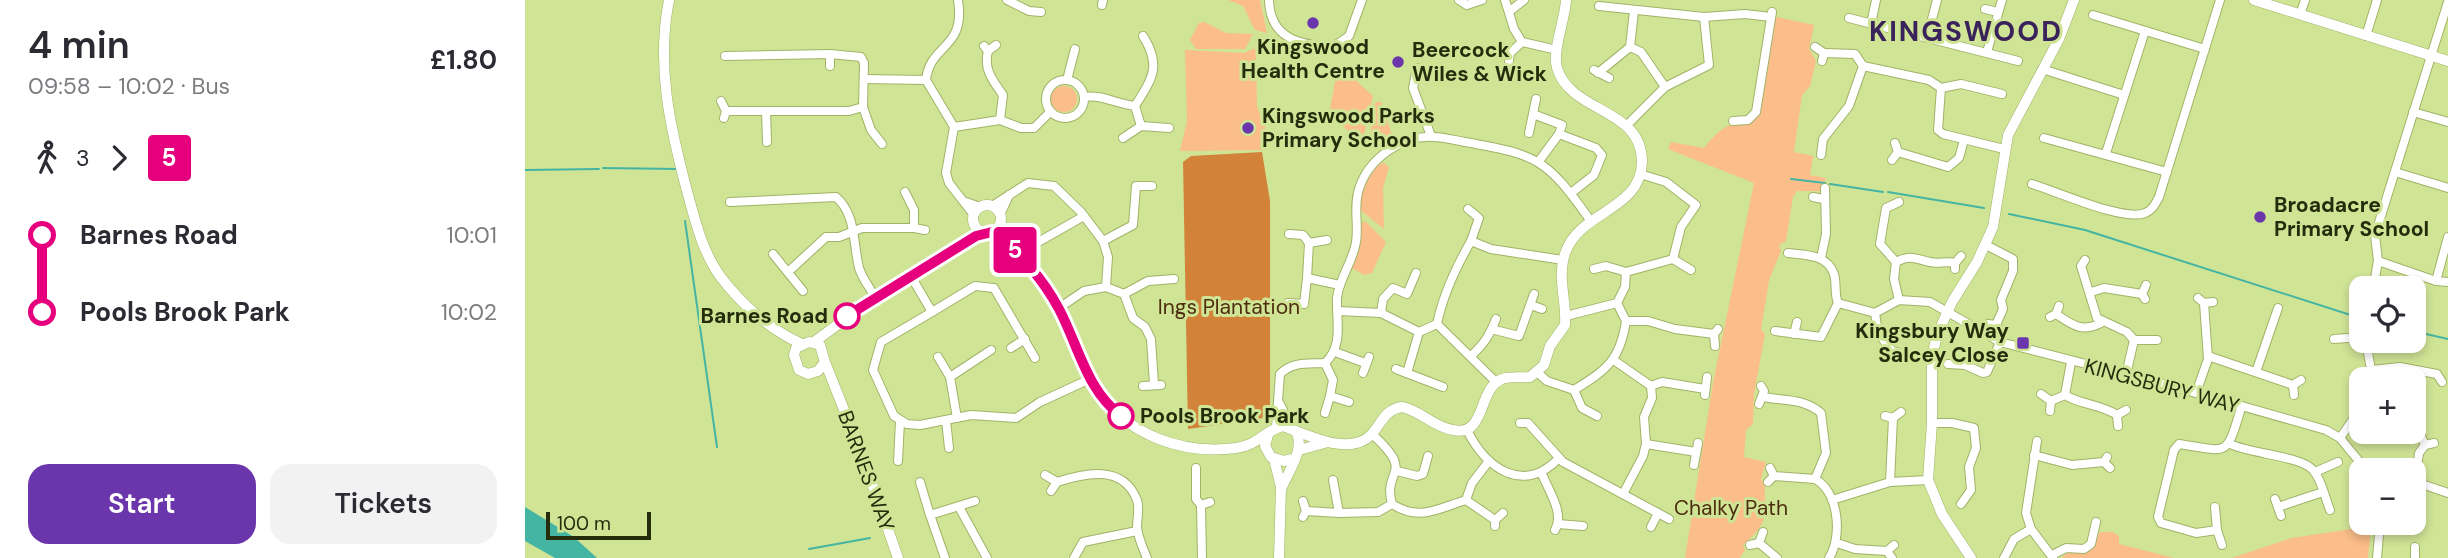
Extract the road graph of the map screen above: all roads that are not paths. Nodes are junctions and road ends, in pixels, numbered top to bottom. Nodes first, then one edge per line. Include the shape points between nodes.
1 (669, 0) edge
2 (958, 0) edge
3 (1007, 0) edge
4 (1269, 0) edge
5 (1362, 0) edge
6 (1459, 0) edge
7 (1482, 0) edge
8 (1505, 0) edge
9 (1524, 0) edge
10 (1566, 0) edge
11 (1876, 0) edge
12 (1937, 0) edge
13 (2002, 0) edge
14 (2074, 0) edge
15 (2220, 0) edge
16 (2254, 0) edge
17 (2305, 0) edge
18 (2377, 0) edge
19 (2448, 2) edge
20 (1599, 6) dead end
21 (1985, 9) dead end
22 (1510, 11) junction
23 (1634, 11) junction
24 (1041, 12) dead end
25 (1998, 12) junction
26 (2093, 15) dead end
27 (2300, 15) junction
28 (1705, 17) junction
29 (1849, 18) dead end
30 (1871, 24) junction
31 (2145, 31) junction
32 (1143, 36) dead end
33 (2366, 36) junction
34 (1927, 38) junction
35 (1523, 42) junction
36 (1630, 47) junction
37 (1815, 47) dead end
38 (989, 48) dead end
39 (1075, 49) dead end
40 (2205, 49) junction
41 (1557, 50) junction
42 (1987, 52) junction
43 (830, 54) junction
44 (2430, 55) junction
45 (725, 56) dead end
46 (1509, 61) dead end
47 (2018, 61) dead end
48 (2448, 61) edge
49 (830, 66) dead end
50 (1863, 66) junction
51 (1417, 68) dead end
52 (2042, 69) junction
53 (1609, 78) dead end
54 (864, 79) junction
55 (926, 80) junction
56 (1067, 80) junction
57 (1665, 87) junction
58 (1941, 88) junction
59 (2001, 94) dead end
60 (2124, 95) junction
61 (1084, 97) junction
62 (1536, 99) dead end
63 (721, 101) dead end
64 (1135, 106) junction
65 (863, 107) junction
66 (766, 111) junction
67 (1050, 112) junction
68 (2413, 112) junction
69 (1533, 114) junction
70 (1000, 120) junction
71 (1733, 121) dead end
72 (2448, 122) edge
73 (1627, 125) junction
74 (1141, 126) junction
75 (954, 127) junction
76 (1169, 128) dead end
77 (1529, 133) dead end
78 (1559, 134) junction
79 (1431, 136) junction
80 (2044, 138) dead end
81 (1121, 140) dead end
82 (1964, 140) junction
83 (767, 143) dead end
84 (882, 144) dead end
85 (2004, 149) junction
86 (1895, 152) dead end
87 (2106, 153) junction
88 (1821, 155) dead end
89 (1539, 161) junction
90 (2167, 172) junction
91 (2395, 172) junction
92 (1640, 174) junction
93 (2032, 184) dead end
94 (1152, 186) dead end
95 (841, 188) dead end
96 (1825, 188) dead end
97 (2448, 188) edge
98 (905, 192) dead end
99 (1571, 193) junction
100 (1009, 195) junction
101 (1885, 196) dead end
102 (836, 197) junction
103 (1812, 197) dead end
104 (1823, 199) junction
105 (730, 202) dead end
106 (992, 206) junction
107 (1468, 209) dead end
108 (1136, 211) junction
109 (1147, 212) dead end
110 (976, 215) junction
111 (1084, 216) junction
112 (1000, 219) junction
113 (1590, 219) junction
114 (914, 228) junction
115 (925, 230) dead end
116 (853, 232) junction
117 (988, 232) junction
118 (1289, 234) dead end
119 (2448, 237) edge
120 (1327, 240) dead end
121 (1040, 241) dead end
122 (1103, 241) junction
123 (1471, 241) junction
124 (1009, 243) junction
125 (1309, 243) junction
126 (961, 245) junction
127 (1986, 245) junction
128 (773, 254) dead end
129 (1786, 254) dead end
130 (1821, 258) junction
131 (1673, 259) junction
132 (1563, 260) junction
133 (2378, 261) junction
134 (1896, 262) junction
135 (1957, 263) dead end
136 (2080, 265) dead end
137 (1175, 269) dead end
138 (1594, 269) dead end
139 (1691, 270) dead end
140 (788, 272) junction
141 (1626, 272) junction
142 (1416, 273) dead end
143 (2375, 276) edge
144 (912, 278) junction
145 (1307, 278) junction
146 (2436, 281) junction
147 (2448, 282) edge
148 (1340, 285) junction
149 (2146, 285) dead end
150 (1106, 287) junction
151 (803, 291) dead end
152 (2091, 292) junction
153 (1124, 294) junction
154 (1534, 294) dead end
155 (874, 297) junction
156 (1899, 300) junction
157 (2205, 301) dead end
158 (1288, 303) dead end
159 (1617, 303) junction
160 (1838, 303) junction
161 (1531, 305) junction
162 (1059, 308) junction
163 (2278, 308) dead end
164 (1542, 309) dead end
165 (1338, 312) junction
166 (932, 313) junction
167 (1381, 313) junction
168 (1875, 313) junction
169 (1948, 313) junction
170 (2055, 313) dead end
171 (1566, 316) junction
172 (1496, 319) dead end
173 (1626, 321) junction
174 (2274, 321) junction
175 (1797, 322) dead end
176 (2101, 323) junction
177 (1437, 324) junction
178 (2284, 325) dead end
179 (1995, 327) dead end
180 (1495, 330) junction
181 (831, 331) junction
182 (1775, 331) dead end
183 (1419, 332) junction
184 (1794, 334) junction
185 (784, 336) junction
186 (2349, 338) edge
187 (1025, 339) junction
188 (2334, 339) dead end
189 (2134, 340) junction
190 (2157, 340) dead end
191 (814, 342) junction
192 (2000, 342) junction
193 (802, 344) junction
194 (1715, 346) dead end
195 (1011, 348) dead end
196 (823, 350) junction
197 (991, 350) dead end
198 (1335, 352) junction
199 (1893, 353) dead end
200 (794, 355) junction
201 (1472, 355) junction
202 (2208, 356) junction
203 (938, 357) dead end
204 (1035, 358) dead end
205 (1615, 361) junction
206 (825, 362) junction
207 (2071, 362) junction
208 (1325, 363) junction
209 (1948, 364) dead end
210 (1396, 369) dead end
211 (2447, 369) edge
212 (818, 371) junction
213 (2256, 372) junction
214 (1363, 373) dead end
215 (1407, 373) junction
216 (1538, 373) junction
217 (2426, 374) edge
218 (2126, 375) junction
219 (950, 377) junction
220 (1707, 377) dead end
221 (1090, 379) junction
222 (2301, 380) dead end
223 (1496, 382) junction
224 (834, 385) junction
225 (1143, 386) dead end
226 (1761, 386) dead end
227 (1443, 387) dead end
228 (1651, 387) junction
229 (1574, 390) junction
230 (2196, 393) junction
231 (2041, 394) dead end
232 (2065, 395) junction
233 (1330, 396) junction
234 (2051, 401) junction
235 (1349, 402) dead end
236 (1280, 404) junction
237 (2241, 408) junction
238 (2126, 410) dead end
239 (2050, 411) dead end
240 (1325, 413) dead end
241 (2117, 415) junction
242 (1893, 416) dead end
243 (1597, 417) dead end
244 (957, 418) junction
245 (946, 419) junction
246 (900, 421) junction
247 (1520, 423) dead end
248 (1932, 423) junction
249 (2117, 426) dead end
250 (2349, 426) edge
251 (1467, 430) junction
252 (1272, 432) junction
253 (1294, 432) junction
254 (2176, 432) dead end
255 (1371, 434) junction
256 (2340, 439) junction
257 (2426, 440) edge
258 (2037, 441) dead end
259 (1329, 442) junction
260 (1697, 443) dead end
261 (1646, 444) junction
262 (2179, 444) junction
263 (2230, 444) junction
264 (1239, 447) junction
265 (949, 448) dead end
266 (1696, 453) junction
267 (1296, 454) junction
268 (2034, 455) junction
269 (1271, 456) junction
270 (1428, 456) dead end
271 (1559, 458) junction
272 (2356, 458) edge
273 (2418, 458) edge
274 (898, 461) dead end
275 (1489, 461) junction
276 (2107, 462) dead end
277 (2338, 463) dead end
278 (1694, 464) dead end
279 (1196, 468) dead end
280 (1397, 471) junction
281 (2315, 472) junction
282 (1542, 474) junction
283 (1045, 475) dead end
284 (1771, 475) dead end
285 (1815, 479) junction
286 (1333, 480) dead end
287 (1928, 480) junction
288 (920, 482) dead end
289 (1056, 482) junction
290 (1890, 482) junction
291 (2426, 485) edge
292 (1282, 487) junction
293 (1051, 491) dead end
294 (2323, 492) junction
295 (2448, 493) edge
296 (1623, 494) junction
297 (1466, 500) junction
298 (1832, 500) junction
299 (975, 501) dead end
300 (1303, 501) dead end
301 (1392, 504) junction
302 (1958, 505) dead end
303 (959, 507) junction
304 (2214, 507) dead end
305 (2330, 510) dead end
306 (1339, 513) junction
307 (1503, 513) dead end
308 (1658, 513) junction
309 (930, 515) junction
310 (2281, 516) dead end
311 (1669, 519) dead end
312 (2096, 523) dead end
313 (1583, 526) dead end
314 (1651, 527) dead end
315 (2031, 529) junction
316 (2217, 530) junction
317 (1137, 531) junction
318 (1763, 533) dead end
319 (2379, 535) edge
320 (1837, 543) junction
321 (2223, 545) dead end
322 (2415, 547) dead end
323 (1891, 551) edge
324 (2053, 556) edge
325 (898, 558) edge
326 (946, 558) edge
327 (987, 558) edge
328 (1075, 558) edge
329 (1147, 558) edge
330 (1202, 558) edge
331 (1279, 558) edge
332 (1777, 558) edge
333 (1829, 558) edge
334 (1971, 558) edge
335 (2004, 558) edge
336 (2377, 558) edge
337 (2415, 558) edge

1 - 185 street via 664,43 667,111 701,240 719,275
2 - 55 street via 958,30 932,60
3 - 24 street
4 - 5 street via 1272,23 1282,35 1333,47 1349,36
6 - 7 street via 1467,5
8 - 22 street
9 - 22 street
10 - 41 street
11 - 30 street
12 - 34 street
13 - 25 street
14 - 52 street
15 - 40 street
16 - 27 street
17 - 27 street
18 - 33 street
19 - 44 street
20 - 23 street
21 - 25 street
22 - 35 street
23 - 28 street
23 - 36 street
25 - 42 street
26 - 31 street
27 - 33 street
28 - 57 street via 1709,65
28 - 71 street via 1771,14 1756,112 1748,120
29 - 30 street
30 - 34 street
31 - 40 street
31 - 60 street
32 - 64 street via 1152,49 1154,65 1150,83
33 - 44 street
34 - 42 street
35 - 41 street
35 - 46 street via 1510,53
36 - 53 street via 1596,71
36 - 57 street via 1641,52
37 - 50 street via 1823,57 1855,54
38 - 70 street via 988,71 1003,95
39 - 56 street
40 - 90 street
41 - 73 street via 1556,65 1565,85
42 - 47 street
43 - 45 street
43 - 49 street
43 - 54 street via 861,57
44 - 48 street
44 - 68 street
50 - 58 street via 1929,79
50 - 88 street via 1845,119 1823,139
51 - 79 street via 1413,88
52 - 60 street
52 - 85 street
54 - 55 street
54 - 65 street
55 - 75 street
56 - 61 street via 1081,88
56 - 67 street via 1048,89 1045,101
57 - 73 street
58 - 59 street via 1985,85
58 - 82 street via 1938,130
60 - 87 street
61 - 64 street via 1096,95
61 - 67 street via 1076,115 1063,118
62 - 69 street
63 - 66 street via 725,115
64 - 74 street
65 - 66 street
65 - 84 street via 871,131
66 - 83 street
67 - 70 street via 1034,128
68 - 72 street
68 - 91 street
69 - 77 street
69 - 78 street via 1562,125
70 - 75 street
73 - 92 street via 1640,147
74 - 76 street
74 - 81 street
75 - 110 street via 946,173
78 - 89 street
78 - 99 street via 1596,148 1602,155 1594,175
79 - 89 street
79 - 148 street via 1389,150 1369,170 1359,189 1353,260
80 - 87 street via 2053,145
82 - 85 street
82 - 86 street via 1959,158 1948,167
85 - 127 street via 1993,227
87 - 90 street
89 - 99 street
90 - 93 street via 2153,209 2143,214 2123,213
91 - 97 street
91 - 133 street via 2375,234
92 - 113 street via 1627,198
92 - 131 street via 1667,182 1696,205 1681,227
94 - 108 street via 1136,186
95 - 102 street
96 - 104 street
98 - 114 street via 914,210
99 - 113 street
100 - 106 street
100 - 111 street via 1028,183 1044,183 1065,194
100 - 112 street
101 - 134 street via 1895,203 1886,208 1880,244
102 - 105 street
102 - 116 street via 847,206
103 - 104 street
104 - 130 street via 1826,234
106 - 110 street
106 - 112 street
107 - 123 street via 1479,218
108 - 109 street
108 - 122 street via 1128,230
110 - 117 street
110 - 126 street
111 - 121 street
111 - 122 street
112 - 117 street
112 - 124 street
113 - 132 street via 1571,241
114 - 115 street
114 - 116 street
116 - 140 street via 826,237
116 - 155 street via 859,266
117 - 124 street
117 - 126 street
118 - 125 street via 1303,234
119 - 146 street
120 - 125 street
122 - 150 street via 1108,257
123 - 132 street via 1491,249
123 - 177 street via 1445,294
124 - 162 street
125 - 145 street
126 - 144 street
127 - 169 street
127 - 179 street via 2013,259
128 - 140 street
129 - 130 street
130 - 160 street via 1833,274
131 - 139 street
131 - 141 street
132 - 171 street
133 - 143 street
133 - 146 street
134 - 135 street via 1907,256
134 - 156 street
136 - 152 street
137 - 153 street via 1175,281 1148,281
138 - 141 street
140 - 151 street
141 - 159 street
142 - 167 street via 1406,294 1393,288 1386,294
144 - 155 street
144 - 166 street
145 - 148 street
145 - 158 street via 1304,304
146 - 147 street
148 - 165 street
149 - 152 street via 2143,296 2104,288
150 - 153 street
150 - 162 street via 1084,291
152 - 176 street
153 - 225 street via 1133,318 1145,327 1151,340 1157,384
154 - 161 street
155 - 181 street
156 - 168 street
156 - 169 street, KINGSBURY WAY via 1930,302
157 - 202 street
159 - 171 street
159 - 173 street
160 - 168 street
160 - 184 street via 1824,335
161 - 164 street
161 - 180 street via 1519,336
162 - 221 street
163 - 174 street
165 - 167 street
165 - 198 street
166 - 187 street via 975,286 994,288
166 - 246 street via 881,342 873,370
167 - 183 street
168 - 199 street via 1878,332
169 - 192 street, KINGSBURY WAY
169 - 248 street via 1932,357
170 - 176 street via 2077,328
171 - 216 street
172 - 180 street
173 - 194 street via 1716,331
173 - 205 street
174 - 178 street
174 - 213 street
175 - 184 street
176 - 189 street via 2127,332
177 - 183 street
177 - 201 street
180 - 201 street
181 - 191 street
181 - 196 street
182 - 184 street
183 - 215 street
185 - 193 street
185 - 200 street
186 - 188 street
187 - 195 street
187 - 204 street
189 - 190 street
189 - 218 street
191 - 193 street
191 - 196 street
192 - 207 street, KINGSBURY WAY
192 - 209 street via 1987,372
193 - 200 street
196 - 206 street
197 - 219 street
198 - 208 street
198 - 214 street via 1367,360
200 - 212 street via 799,370 808,374
201 - 223 street
202 - 213 street
202 - 230 street
203 - 219 street
205 - 228 street
205 - 229 street
206 - 212 street
206 - 224 street, BARNES WAY
207 - 218 street, KINGSBURY WAY
207 - 232 street
208 - 233 street via 1333,380
208 - 236 street via 1286,368 1280,374
210 - 215 street
211 - 217 street via 2439,378
212 - 224 street, BARNES WAY
213 - 222 street via 2294,390
215 - 227 street
216 - 223 street
216 - 229 street
218 - 230 street, KINGSBURY WAY
219 - 244 street
220 - 228 street via 1705,392 1662,382
221 - 244 street via 1040,401 1016,418
221 - 264 street via 1116,413 1156,439 1212,450
223 - 251 street via 1476,423
224 - 325 street, BARNES WAY
226 - 285 street via 1761,400 1795,400 1825,412 1826,453
228 - 261 street via 1644,417
229 - 243 street via 1582,408
230 - 237 street, KINGSBURY WAY
231 - 234 street
232 - 234 street
232 - 241 street
233 - 235 street
233 - 240 street
234 - 239 street
236 - 252 street
236 - 253 street
237 - 256 street, KINGSBURY WAY via 2296,420
237 - 263 street
238 - 241 street
241 - 249 street
242 - 290 street
244 - 245 street
245 - 246 street via 920,425
245 - 265 street
246 - 274 street
247 - 271 street via 1528,423
248 - 287 street
248 - 302 street via 1978,425 1969,467 1971,490
250 - 256 street
251 - 255 street via 1454,431 1402,407 1384,416
251 - 275 street
252 - 253 street
252 - 264 street via 1255,444
252 - 269 street
253 - 259 street
253 - 267 street via 1301,442
254 - 262 street
255 - 259 street via 1359,442
255 - 280 street via 1394,456
256 - 272 street, KINGSBURY WAY
257 - 273 street via 2430,444
258 - 268 street
259 - 267 street
260 - 266 street
261 - 266 street
261 - 296 street
262 - 263 street via 2216,451
262 - 316 street via 2154,522 2196,533
263 - 281 street via 2293,459
264 - 269 street
266 - 278 street
267 - 269 street
267 - 292 street
268 - 276 street via 2071,465
268 - 315 street via 2026,507
269 - 292 street
270 - 280 street via 1423,474
271 - 282 street
271 - 296 street
275 - 282 street via 1523,477
275 - 297 street
277 - 281 street
279 - 330 street via 1196,499 1205,503
280 - 301 street
281 - 294 street
282 - 313 street via 1556,504 1557,527
283 - 289 street
284 - 285 street
285 - 298 street
286 - 306 street
287 - 290 street
287 - 334 street via 1942,514
288 - 309 street
289 - 293 street
289 - 317 street via 1109,473 1131,489 1138,502
290 - 298 street
291 - 295 street
292 - 331 street
294 - 305 street
294 - 310 street via 2276,503
296 - 308 street
297 - 301 street via 1429,514
297 - 307 street via 1495,523
298 - 320 street
299 - 303 street
300 - 306 street via 1304,514
301 - 306 street via 1378,512
303 - 309 street
303 - 327 street
304 - 316 street
308 - 311 street
308 - 314 street
309 - 326 street
312 - 324 street via 2091,544 2084,549 2066,548
315 - 324 street
315 - 335 street via 2014,539
316 - 321 street
317 - 328 street via 1083,542
317 - 329 street
318 - 332 street via 1755,544
319 - 336 street
320 - 323 street
320 - 333 street
322 - 337 street

